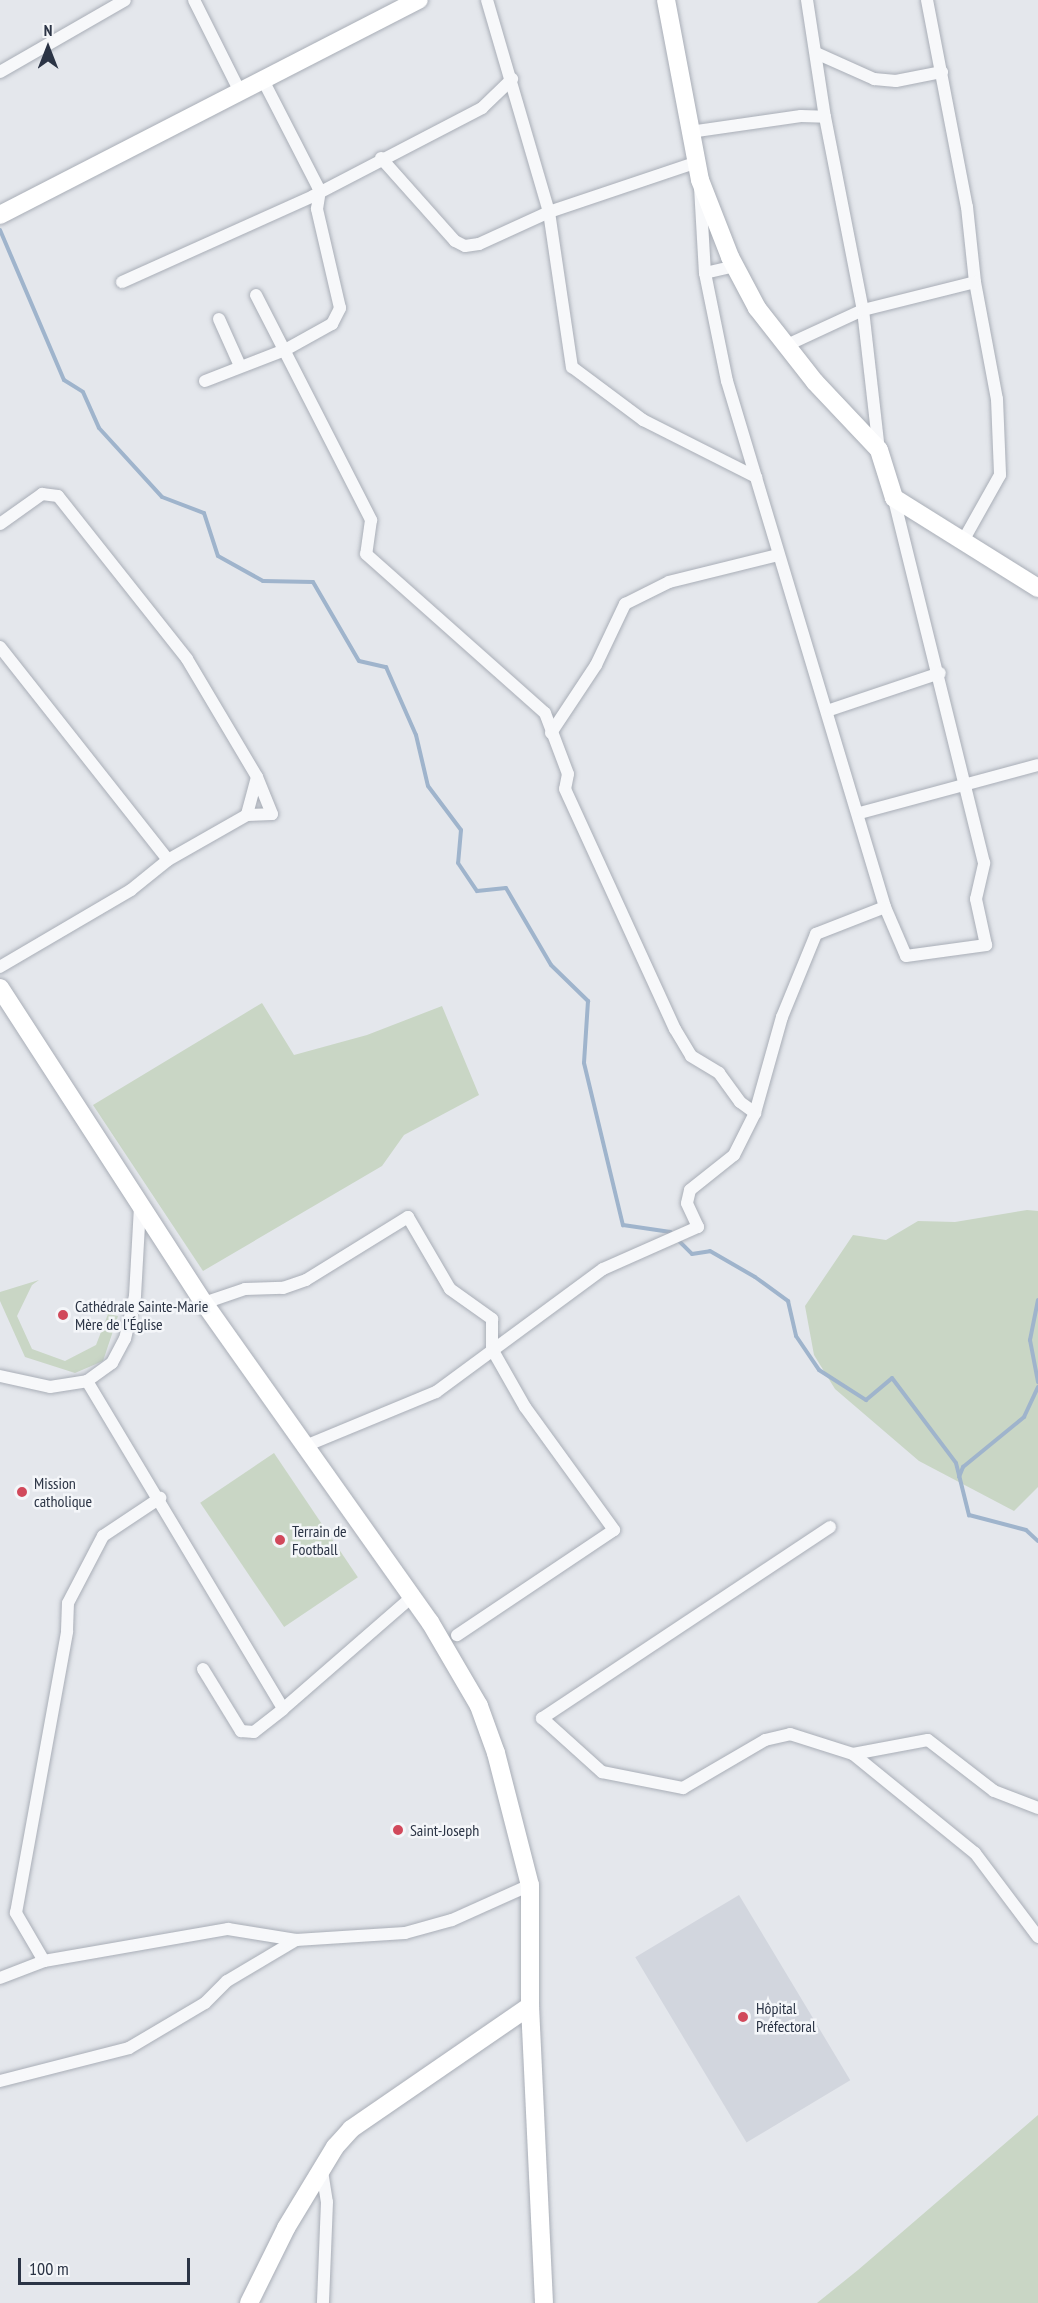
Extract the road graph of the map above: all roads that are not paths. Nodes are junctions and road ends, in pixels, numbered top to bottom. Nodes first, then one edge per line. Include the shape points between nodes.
1 (126, 0) edge
2 (194, 0) edge
3 (419, 0) edge
4 (487, 0) edge
5 (666, 0) edge
6 (807, 0) edge
7 (927, 0) edge
8 (816, 53) junction
9 (0, 72) edge
10 (942, 72) junction
11 (262, 78) junction
12 (512, 79) junction
13 (239, 90) junction
14 (825, 117) junction
15 (690, 132) junction
16 (381, 158) junction
17 (698, 171) junction
18 (320, 191) junction
19 (549, 212) junction
20 (0, 215) edge
21 (735, 266) junction
22 (705, 273) junction
23 (122, 282) dead end
24 (975, 282) junction
25 (256, 296) dead end
26 (863, 310) junction
27 (219, 319) dead end
28 (785, 346) junction
29 (285, 350) junction
30 (240, 366) junction
31 (205, 381) dead end
32 (879, 450) junction
33 (756, 477) junction
34 (894, 498) junction
35 (0, 524) edge
36 (963, 541) junction
37 (778, 555) junction
38 (1038, 588) edge
39 (0, 647) edge
40 (940, 673) junction
41 (827, 711) junction
42 (551, 733) junction
43 (1038, 765) edge
44 (257, 777) junction
45 (964, 783) junction
46 (860, 813) junction
47 (247, 815) junction
48 (168, 860) junction
49 (885, 907) junction
50 (0, 967) edge
51 (0, 988) edge
52 (755, 1113) junction
53 (140, 1206) junction
54 (204, 1304) junction
55 (492, 1349) junction
56 (0, 1376) edge
57 (87, 1381) junction
58 (303, 1447) junction
59 (160, 1498) junction
60 (830, 1527) dead end
61 (412, 1597) junction
62 (457, 1635) dead end
63 (203, 1669) dead end
64 (283, 1709) junction
65 (854, 1754) junction
66 (1038, 1808) edge
67 (530, 1885) junction
68 (1038, 1937) edge
69 (296, 1940) junction
70 (44, 1961) junction
71 (0, 1978) edge
72 (530, 2006) junction
73 (0, 2081) edge
74 (322, 2171) junction
75 (249, 2303) edge
76 (323, 2303) edge
77 (544, 2303) edge

1 - 9 street
2 - 13 street
3 - 11 street
4 - 12 street
5 - 15 street
6 - 8 street
7 - 10 street
8 - 10 street via 874,79 896,81
8 - 14 street
10 - 24 street via 967,207
11 - 13 street
11 - 18 street
12 - 16 street via 482,108
12 - 19 street
13 - 20 street
14 - 15 street via 801,116
14 - 26 street
15 - 17 street
16 - 18 street
16 - 19 street via 455,241 465,246 478,244
17 - 19 street
17 - 21 street
17 - 22 street
18 - 23 street
18 - 29 street via 317,209 340,308 332,324
19 - 33 street via 572,367 643,420
21 - 22 street
21 - 28 street via 757,308
22 - 33 street via 728,381
24 - 26 street
24 - 36 street via 997,399 1000,475
25 - 29 street
26 - 28 street
26 - 32 street
27 - 30 street
28 - 32 street
29 - 30 street
29 - 42 street via 371,520 366,554 545,712
30 - 31 street
32 - 34 street
33 - 37 street
34 - 36 street
34 - 40 street
35 - 44 street via 42,494 58,496 187,659
36 - 38 street
37 - 41 street
37 - 42 street via 669,582 625,604 596,665
39 - 48 street
40 - 41 street
40 - 45 street
41 - 46 street
42 - 52 street via 568,774 565,789 675,1029 691,1056 719,1073 740,1102
43 - 45 street
44 - 47 street
44 - 47 street via 272,814
45 - 46 street
45 - 49 street via 984,863 976,899 986,945 906,956
46 - 49 street
47 - 48 street
48 - 50 street via 131,890
49 - 52 street via 816,934 782,1017
51 - 53 street
52 - 55 street via 734,1155 690,1190 687,1203 698,1227 603,1269
53 - 54 street
53 - 57 street via 135,1296 125,1339 112,1363
54 - 55 street via 245,1289 283,1288 306,1280 408,1217 450,1289 492,1319
54 - 58 street
55 - 58 street via 436,1392
55 - 62 street via 525,1407 614,1530
56 - 57 street via 50,1387
57 - 59 street
58 - 61 street
59 - 64 street
59 - 70 street via 103,1536 68,1603 67,1631 16,1912
60 - 65 street via 542,1718 602,1772 683,1788 765,1740 790,1734
61 - 64 street
61 - 67 street via 478,1706 496,1753
63 - 64 street via 241,1731 254,1732
65 - 66 street via 928,1740 994,1791
65 - 68 street via 975,1853
67 - 69 street via 452,1920 405,1933
67 - 72 street
69 - 70 street via 228,1929
69 - 73 street via 227,1981 205,2003 129,2048
70 - 71 street
72 - 74 street via 351,2129 334,2147
72 - 77 street
74 - 75 street via 286,2228
74 - 76 street via 327,2202

